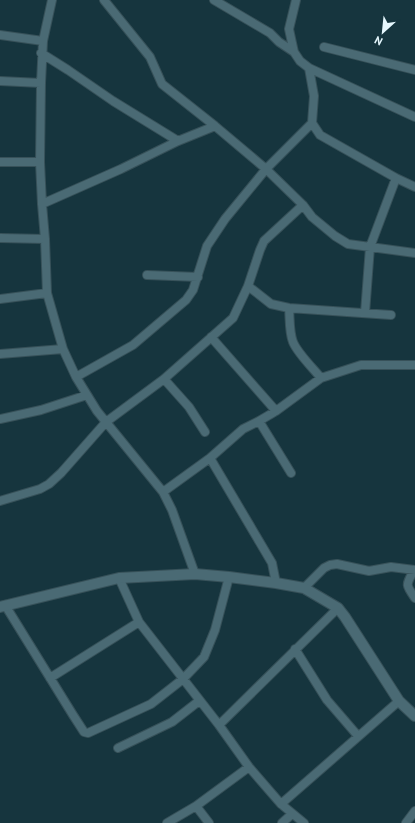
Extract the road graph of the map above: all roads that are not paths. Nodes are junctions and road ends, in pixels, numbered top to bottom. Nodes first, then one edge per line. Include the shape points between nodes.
1 (52, 0) edge
2 (104, 0) edge
3 (214, 0) edge
4 (296, 0) edge
5 (0, 35) edge
6 (43, 41) junction
7 (324, 47) dead end
8 (294, 52) junction
9 (41, 53) junction
10 (309, 68) junction
11 (415, 70) edge
12 (0, 81) edge
13 (41, 83) junction
14 (415, 117) edge
15 (312, 123) junction
16 (215, 126) junction
17 (178, 141) junction
18 (0, 162) edge
19 (40, 162) junction
20 (266, 170) junction
21 (396, 178) junction
22 (415, 187) edge
23 (42, 204) junction
24 (303, 205) junction
25 (0, 238) edge
26 (45, 239) junction
27 (370, 247) junction
28 (415, 253) edge
29 (146, 275) dead end
30 (198, 276) junction
31 (248, 286) junction
32 (47, 293) junction
33 (0, 298) edge
34 (289, 308) junction
35 (365, 313) junction
36 (391, 315) dead end
37 (211, 337) junction
38 (63, 349) junction
39 (0, 354) edge
40 (415, 365) edge
41 (76, 377) junction
42 (321, 378) junction
43 (164, 380) junction
44 (87, 395) junction
45 (276, 411) junction
46 (0, 419) edge
47 (106, 422) junction
48 (259, 422) junction
49 (204, 432) dead end
50 (210, 458) junction
51 (291, 473) dead end
52 (163, 492) junction
53 (0, 501) edge
54 (415, 570) edge
55 (195, 574) junction
56 (229, 577) junction
57 (120, 578) junction
58 (276, 583) junction
59 (304, 588) junction
60 (415, 598) edge
61 (2, 606) edge
62 (338, 608) junction
63 (139, 622) junction
64 (295, 650) junction
65 (50, 678) junction
66 (183, 679) junction
67 (199, 701) junction
68 (399, 701) junction
69 (415, 716) edge
70 (218, 725) junction
71 (358, 736) junction
72 (118, 748) dead end
73 (249, 767) junction
74 (281, 804) junction
75 (196, 806) junction
76 (415, 811) edge
77 (292, 814) junction
78 (167, 823) edge
79 (209, 823) edge
80 (282, 823) edge
81 (304, 823) edge
82 (406, 823) edge

1 - 6 street
2 - 16 street via 150,57 162,84
3 - 8 street via 270,33
4 - 8 street via 290,29
5 - 6 street
6 - 9 street
7 - 11 street
8 - 10 street
9 - 13 street
9 - 17 street
10 - 14 street
10 - 15 street via 314,96
12 - 13 street
13 - 19 street
15 - 20 street
15 - 21 street via 320,135
16 - 17 street
16 - 20 street
17 - 23 street
18 - 19 street
19 - 23 street
20 - 24 street
20 - 30 street via 225,219 207,246
21 - 22 street
21 - 27 street
23 - 26 street
24 - 27 street via 312,217 335,236 348,244
24 - 31 street via 264,240
25 - 26 street
26 - 32 street
27 - 28 street
27 - 35 street
29 - 30 street
30 - 41 street via 186,300 133,345
31 - 34 street via 271,304
31 - 37 street via 233,318
32 - 33 street
32 - 38 street
34 - 35 street
34 - 42 street via 293,343
35 - 36 street
37 - 43 street
37 - 45 street
38 - 39 street
38 - 41 street
40 - 42 street via 361,365
41 - 44 street
42 - 45 street
43 - 47 street
43 - 49 street via 189,407
44 - 46 street via 41,410
44 - 47 street
45 - 48 street
47 - 52 street
47 - 53 street via 49,484
48 - 50 street via 243,429
48 - 51 street
50 - 52 street
50 - 58 street via 272,563
52 - 55 street
54 - 59 street via 391,567 369,571 337,564 330,565
54 - 60 street via 407,582
55 - 56 street
55 - 57 street
56 - 58 street
56 - 66 street via 215,630 204,657
57 - 61 street
57 - 63 street
58 - 59 street
59 - 62 street
61 - 65 street
62 - 64 street
62 - 68 street
63 - 65 street
63 - 66 street
64 - 70 street
64 - 71 street via 327,700
65 - 66 street via 84,732 88,733 151,704
66 - 67 street
67 - 70 street
67 - 72 street via 172,722
68 - 69 street
68 - 71 street
70 - 73 street
71 - 74 street
73 - 74 street
73 - 75 street
74 - 77 street
75 - 78 street
75 - 79 street
76 - 82 street
77 - 80 street
77 - 81 street

